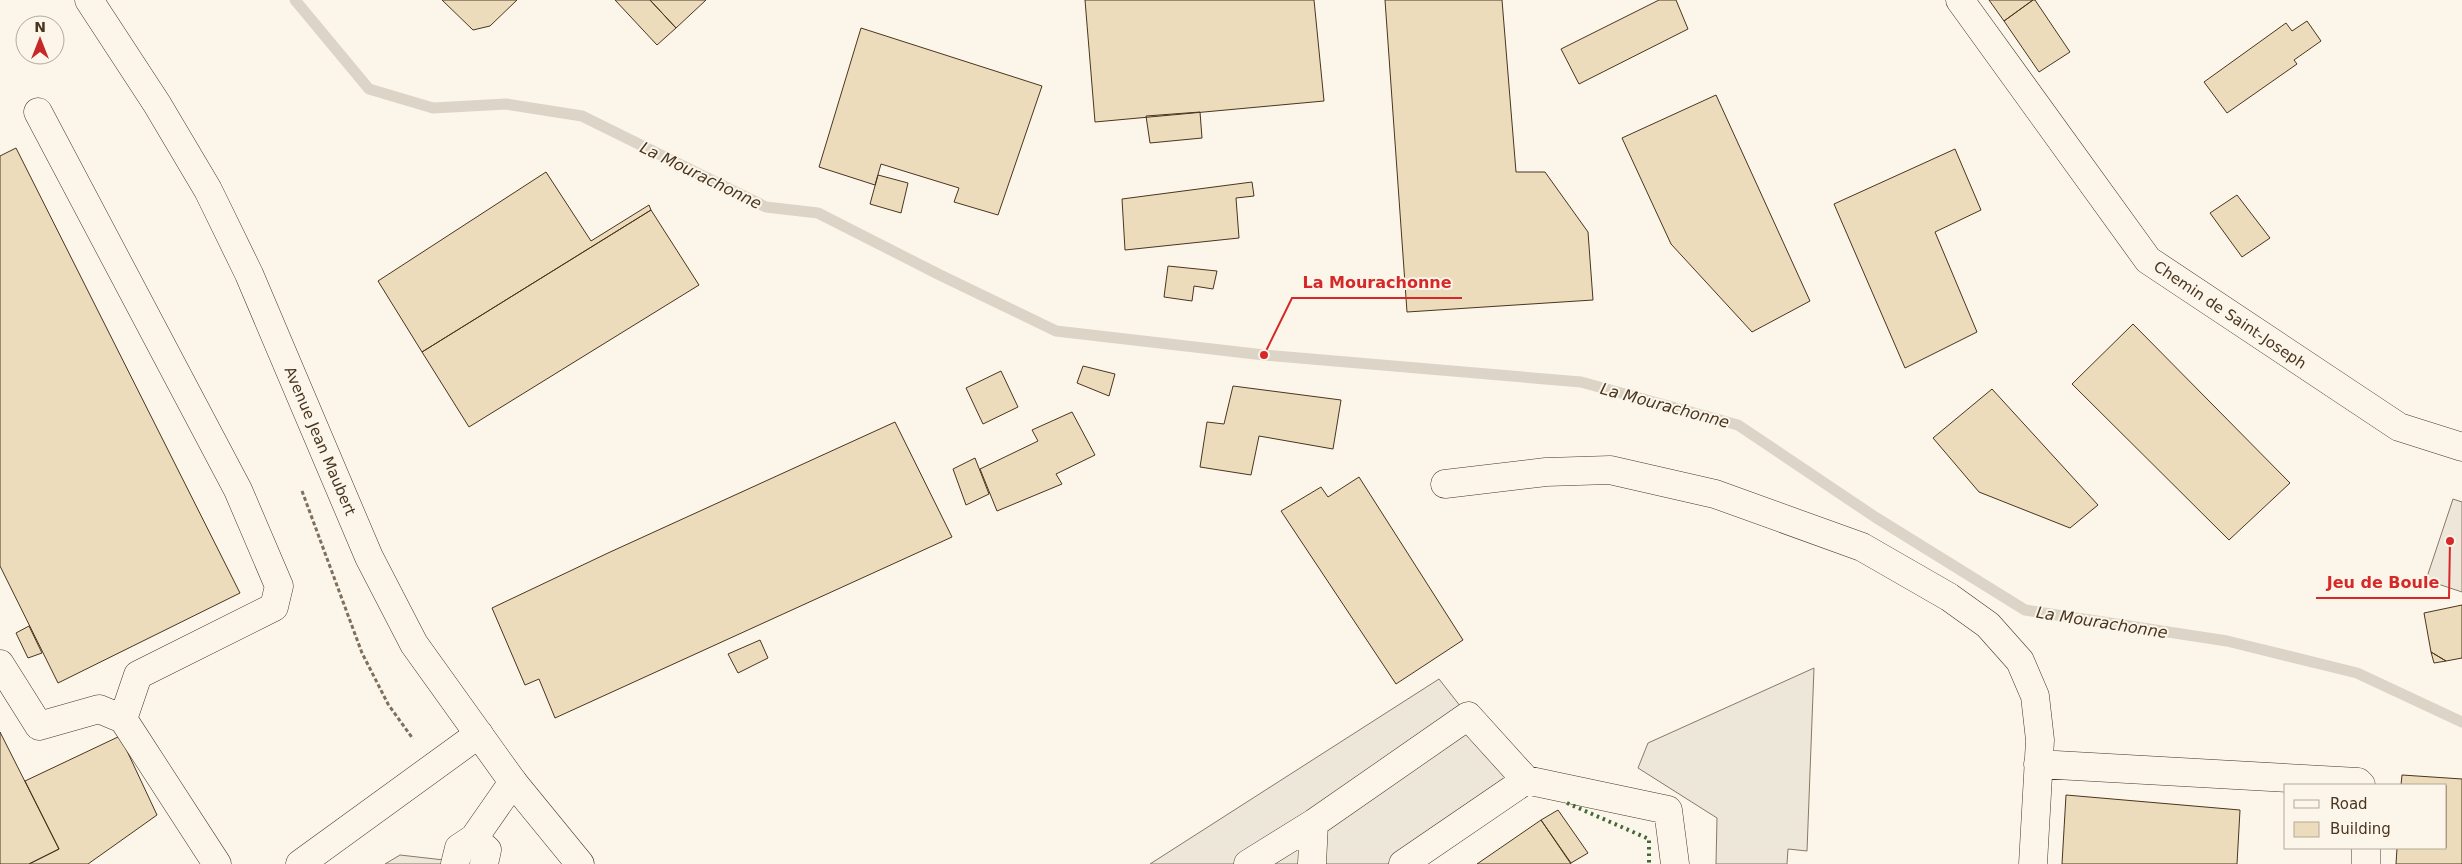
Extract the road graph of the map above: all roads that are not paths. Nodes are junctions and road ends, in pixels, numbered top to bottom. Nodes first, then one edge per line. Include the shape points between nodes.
1 (89, 0) edge
2 (1960, 0) edge
3 (38, 112) dead end
4 (2462, 447) edge
5 (1445, 484) dead end
6 (0, 664) edge
7 (122, 719) junction
8 (479, 734) junction
9 (2038, 764) junction
10 (1526, 780) junction
11 (513, 782) junction
12 (2361, 784) edge
13 (1314, 824) junction
14 (474, 838) junction
15 (2366, 849) edge
16 (217, 864) edge
17 (300, 864) edge
18 (456, 864) edge
19 (484, 864) edge
20 (580, 864) edge
21 (1248, 864) edge
22 (1312, 864) edge
23 (1403, 864) edge
24 (1675, 864) edge
25 (2032, 864) edge
26 (2366, 864) edge

1 - 8 main road, Avenue Jean Maubert via 208,190 249,274 369,557 414,644
2 - 4 main road, Chemin de Saint-Joseph via 2148,260 2399,427
3 - 7 main road via 238,490 279,586 274,607 138,675
5 - 9 main road via 1546,472 1610,470 1715,494 1862,546 1949,597 1988,625 2020,661 2035,696 2040,740
6 - 7 main road via 39,726 98,709
7 - 16 main road
8 - 11 main road, Avenue Jean Maubert
8 - 17 main road
9 - 12 main road
9 - 25 main road
10 - 13 main road via 1468,716
10 - 23 main road
10 - 24 main road via 1668,810
11 - 14 main road
11 - 20 main road, Avenue Jean Maubert
13 - 21 main road
13 - 22 main road
14 - 18 main road via 459,848
14 - 19 main road via 487,850
15 - 26 main road

